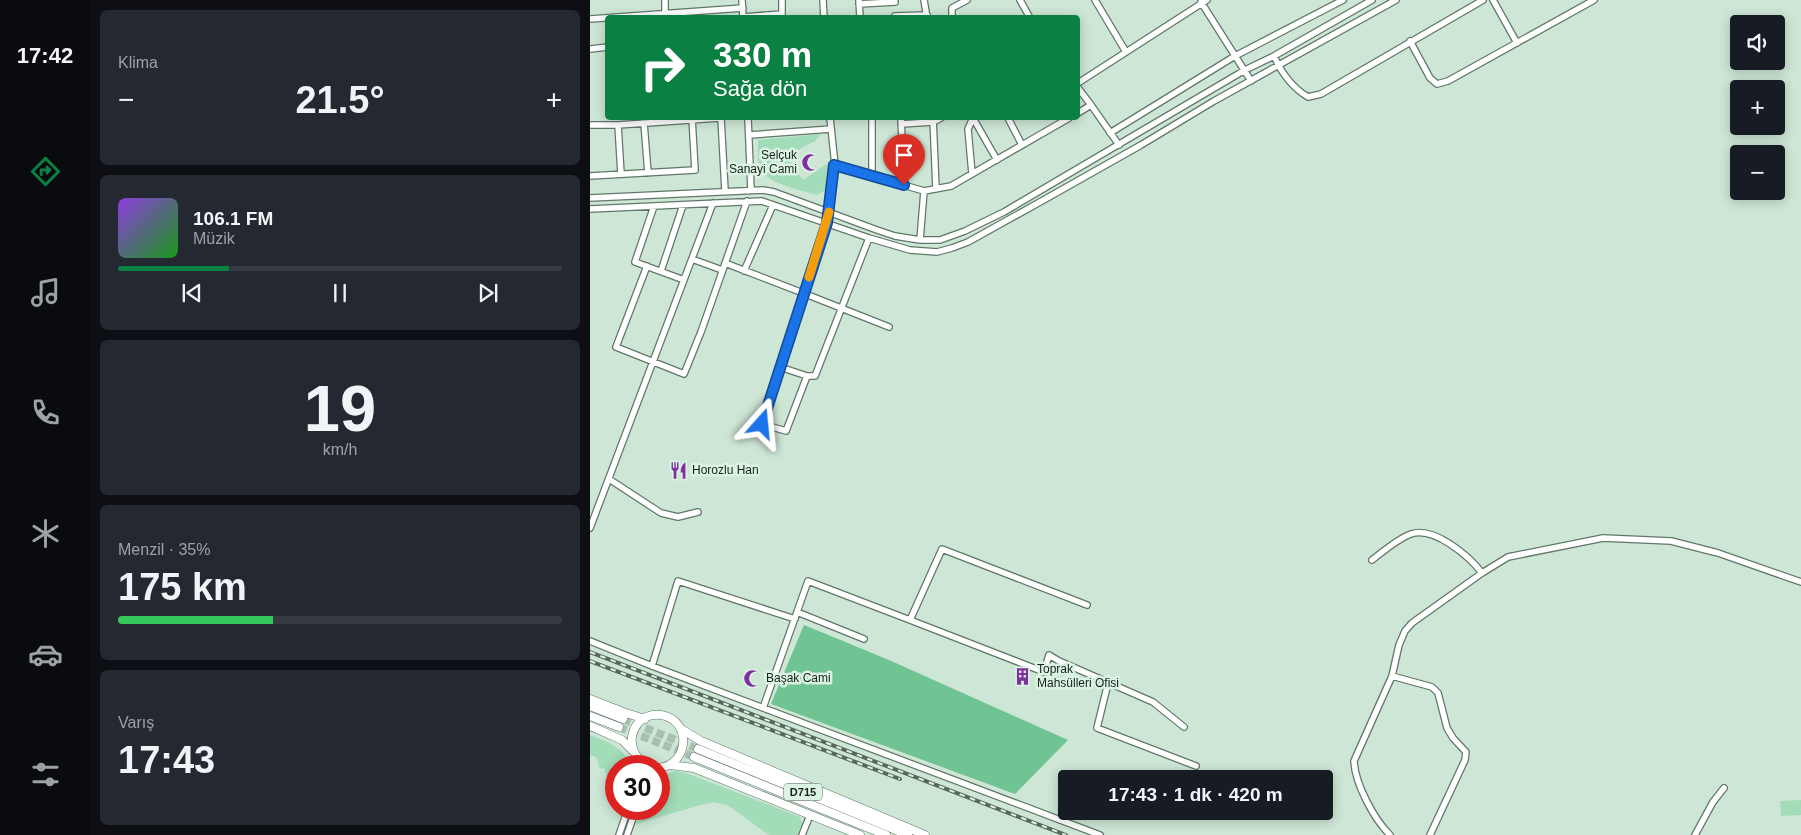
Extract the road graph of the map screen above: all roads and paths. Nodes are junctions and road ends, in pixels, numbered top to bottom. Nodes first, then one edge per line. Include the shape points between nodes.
1 (664, 0) edge
2 (742, 0) edge
3 (782, 0) edge
4 (823, 0) edge
5 (924, 0) edge
6 (952, 0) edge
7 (966, 0) edge
8 (1020, 0) edge
9 (1095, 0) edge
10 (1343, 0) edge
11 (1372, 0) edge
12 (1396, 0) edge
13 (1483, 0) edge
14 (1493, 0) edge
15 (1594, 0) edge
16 (895, 1) edge
17 (1203, 1) edge
18 (859, 2) edge
19 (956, 6) junction
20 (743, 8) junction
21 (665, 14) junction
22 (660, 15) edge
23 (743, 15) edge
24 (769, 15) edge
25 (824, 15) edge
26 (860, 15) edge
27 (896, 15) edge
28 (927, 15) edge
29 (952, 15) edge
30 (1026, 15) edge
31 (590, 18) edge
32 (605, 18) edge
33 (1410, 41) junction
34 (1517, 43) junction
35 (605, 47) edge
36 (590, 48) edge
37 (1126, 52) junction
38 (1236, 56) junction
39 (1274, 56) junction
40 (1278, 66) junction
41 (1244, 70) junction
42 (1251, 81) junction
43 (1080, 82) edge
44 (1080, 91) edge
45 (1091, 105) junction
46 (1080, 112) edge
47 (673, 120) edge
48 (692, 120) edge
49 (720, 120) edge
50 (748, 120) edge
51 (830, 120) edge
52 (872, 120) edge
53 (933, 120) edge
54 (972, 120) edge
55 (974, 120) edge
56 (1009, 120) edge
57 (1066, 120) edge
58 (901, 121) edge
59 (644, 123) junction
60 (590, 125) edge
61 (618, 125) junction
62 (831, 128) junction
63 (1110, 132) junction
64 (749, 135) junction
65 (1022, 145) junction
66 (1119, 145) junction
67 (997, 160) junction
68 (834, 165) junction
69 (648, 173) junction
70 (621, 174) junction
71 (972, 174) junction
72 (590, 176) edge
73 (872, 176) junction
74 (904, 185) junction
75 (936, 188) junction
76 (751, 190) junction
77 (725, 191) junction
78 (924, 191) junction
79 (590, 198) edge
80 (746, 201) junction
81 (713, 203) junction
82 (683, 205) junction
83 (773, 205) junction
84 (654, 206) junction
85 (590, 209) edge
86 (829, 211) junction
87 (827, 223) junction
88 (869, 238) junction
89 (920, 240) junction
90 (692, 259) junction
91 (646, 266) junction
92 (724, 267) junction
93 (744, 271) junction
94 (661, 272) junction
95 (684, 280) junction
96 (803, 293) junction
97 (842, 308) junction
98 (890, 328) dead end
99 (653, 361) junction
100 (780, 367) junction
101 (807, 376) junction
102 (609, 479) junction
103 (698, 512) dead end
104 (590, 528) edge
105 (1372, 560) dead end
106 (1482, 573) junction
107 (1801, 582) edge
108 (1087, 606) dead end
109 (798, 612) junction
110 (795, 619) junction
111 (910, 620) junction
112 (864, 639) dead end
113 (590, 641) edge
114 (652, 666) junction
115 (1392, 676) junction
116 (1108, 683) junction
117 (590, 699) edge
118 (590, 706) edge
119 (763, 708) junction
120 (590, 716) edge
121 (645, 718) junction
122 (623, 720) tunnel mouth
123 (590, 726) edge
124 (619, 727) tunnel mouth
125 (1184, 727) dead end
126 (681, 729) junction
127 (698, 749) tunnel mouth
128 (634, 755) edge
129 (636, 755) edge
130 (694, 757) tunnel mouth
131 (670, 761) edge
132 (1196, 766) dead end
133 (670, 767) edge
134 (1724, 788) dead end
135 (810, 815) junction
136 (624, 820) edge
137 (632, 820) edge
138 (619, 835) edge
139 (627, 835) edge
140 (802, 835) edge
141 (860, 835) edge
142 (886, 835) edge
143 (908, 835) edge
144 (925, 835) edge
145 (1100, 835) edge
146 (1390, 835) edge
147 (1430, 835) edge
148 (1695, 835) edge

1 - 21 street
2 - 20 street
3 - 24 street via 782,14
4 - 25 street
5 - 28 street
6 - 19 street
7 - 19 street
8 - 30 street
9 - 37 street
10 - 38 street
11 - 39 street
12 - 40 street
13 - 33 street
14 - 34 street
15 - 34 street
16 - 18 street
16 - 27 street
17 - 37 street
17 - 38 street
18 - 26 street
19 - 29 street via 952,8
20 - 21 street
20 - 23 street
21 - 22 street
31 - 32 street
33 - 34 street via 1430,78 1437,84
33 - 40 street via 1321,94 1308,97 1298,91
35 - 36 street
37 - 43 street
38 - 41 street
38 - 63 street
39 - 40 street
39 - 41 street
40 - 42 street
41 - 42 street
41 - 66 street
42 - 88 street via 960,245 937,252
44 - 45 street
45 - 46 street
45 - 63 street
47 - 59 street
48 - 69 street via 695,170
49 - 77 street
50 - 64 street
51 - 62 street
52 - 73 street
53 - 58 street
53 - 75 street
54 - 71 street via 968,129
55 - 67 street
56 - 65 street
57 - 65 street
58 - 74 street
59 - 61 street
59 - 69 street
60 - 61 street
61 - 70 street
62 - 64 street
62 - 68 street
63 - 66 street
64 - 76 street
65 - 67 street
66 - 89 street via 1004,212 940,240
67 - 71 street
68 - 73 street
68 - 86 street
69 - 70 street
70 - 72 street
71 - 75 street via 951,186
73 - 74 street
74 - 78 street
75 - 78 street
76 - 77 street
76 - 86 street via 774,192
77 - 79 street
78 - 89 street
80 - 81 street
80 - 83 street
80 - 92 street
81 - 82 street
81 - 90 street
82 - 84 street
82 - 94 street
83 - 87 street
83 - 93 street
84 - 85 street
84 - 91 street via 635,262
86 - 87 street
86 - 89 street via 895,236
87 - 88 street
87 - 96 street
88 - 97 street
90 - 92 street
90 - 95 street
91 - 94 street
91 - 99 street via 616,347
92 - 93 street
92 - 99 street via 684,374
93 - 96 street
94 - 95 street
95 - 99 street
96 - 97 street
96 - 100 street
97 - 98 street
97 - 101 street via 815,376
99 - 102 street
100 - 101 street
100 - 101 street via 762,424 786,431
102 - 103 street via 661,513 678,516
102 - 104 street
105 - 106 street via 1398,541 1421,532 1437,536 1451,545
106 - 107 street via 1508,557 1603,538 1671,541 1718,553
106 - 115 street via 1405,631
108 - 111 street via 942,549
109 - 110 street
109 - 111 street via 808,581
109 - 112 street
110 - 114 street via 678,582
110 - 119 street
111 - 116 street via 1044,672 1049,655
113 - 114 street
114 - 119 street
115 - 146 street via 1354,761 1358,783 1378,822
115 - 147 street via 1432,686 1438,692 1447,728 1466,752
116 - 125 street via 1153,702
116 - 132 street via 1097,728
117 - 121 highway
118 - 122 highway
119 - 145 street
120 - 124 highway
121 - 126 highway via 661,715 676,722
121 - 129 highway via 632,737
123 - 128 highway via 622,740
126 - 131 highway via 684,737 681,753
126 - 144 highway via 701,741
127 - 143 highway, D715
130 - 142 highway, D715
133 - 135 highway, D715 via 694,768
134 - 148 street
135 - 140 street
135 - 141 highway, D715
136 - 138 street
137 - 139 street

